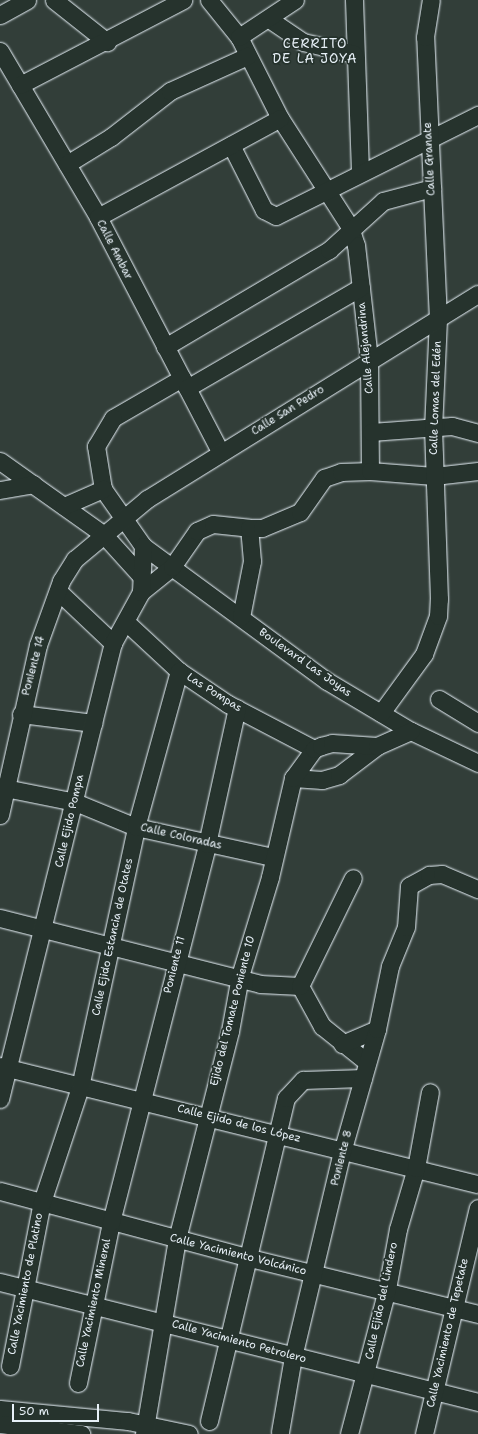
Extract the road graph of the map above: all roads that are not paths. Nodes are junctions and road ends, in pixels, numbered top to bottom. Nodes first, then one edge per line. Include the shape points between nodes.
1 (27, 0) edge
2 (54, 0) edge
3 (183, 0) edge
4 (209, 0) edge
5 (296, 0) edge
6 (354, 0) edge
7 (431, 0) edge
8 (0, 14) edge
9 (270, 19) junction
10 (239, 37) junction
11 (107, 42) junction
12 (0, 51) edge
13 (354, 54) junction
14 (247, 56) junction
15 (20, 85) junction
16 (478, 114) edge
17 (280, 118) junction
18 (429, 137) junction
19 (231, 145) junction
20 (67, 164) junction
21 (360, 172) junction
22 (432, 188) junction
23 (326, 191) junction
24 (98, 217) junction
25 (350, 227) junction
26 (361, 287) junction
27 (478, 294) edge
28 (438, 319) junction
29 (165, 347) junction
30 (369, 359) junction
31 (185, 383) junction
32 (433, 429) junction
33 (371, 432) junction
34 (478, 433) edge
35 (221, 453) junction
36 (0, 461) edge
37 (370, 471) junction
38 (478, 471) edge
39 (434, 476) junction
40 (33, 484) junction
41 (103, 489) junction
42 (0, 490) edge
43 (64, 506) junction
44 (126, 519) junction
45 (249, 528) junction
46 (104, 535) junction
47 (143, 546) junction
48 (172, 567) junction
49 (141, 584) junction
50 (58, 591) junction
51 (241, 617) junction
52 (126, 622) junction
53 (113, 643) junction
54 (179, 670) junction
55 (439, 699) dead end
56 (237, 708) junction
57 (381, 713) junction
58 (21, 714) junction
59 (93, 723) junction
60 (478, 723) edge
61 (411, 731) junction
62 (377, 746) junction
63 (314, 749) junction
64 (478, 763) edge
65 (293, 778) junction
66 (3, 788) edge
67 (75, 802) junction
68 (0, 815) edge
69 (136, 827) junction
70 (207, 844) junction
71 (272, 857) junction
72 (353, 878) dead end
73 (478, 889) edge
74 (0, 918) edge
75 (45, 929) junction
76 (112, 946) junction
77 (176, 961) junction
78 (240, 976) junction
79 (300, 986) junction
80 (378, 1029) junction
81 (342, 1044) junction
82 (367, 1062) junction
83 (5, 1067) edge
84 (362, 1078) junction
85 (80, 1087) junction
86 (430, 1092) dead end
87 (142, 1099) junction
88 (0, 1100) edge
89 (206, 1117) junction
90 (276, 1134) junction
91 (342, 1152) junction
92 (416, 1168) junction
93 (478, 1184) edge
94 (0, 1191) edge
95 (42, 1202) junction
96 (478, 1208) edge
97 (111, 1222) junction
98 (177, 1239) junction
99 (250, 1258) junction
100 (313, 1274) junction
101 (0, 1282) edge
102 (387, 1289) junction
103 (27, 1290) junction
104 (92, 1305) junction
105 (453, 1308) junction
106 (478, 1314) edge
107 (163, 1322) junction
108 (230, 1340) junction
109 (293, 1357) junction
110 (10, 1366) dead end
111 (366, 1375) junction
112 (78, 1383) dead end
113 (434, 1392) junction
114 (478, 1402) edge
115 (0, 1409) edge
116 (209, 1422) dead end
117 (0, 1424) edge
118 (136, 1428) edge
119 (280, 1432) dead end
120 (45, 1433) edge
121 (81, 1434) edge
122 (188, 1434) edge
123 (349, 1434) edge
124 (424, 1434) edge

1 - 8 street
2 - 11 street
3 - 11 street
4 - 10 street, Calle Alejandrina
5 - 9 street
6 - 13 street
7 - 18 street, Calle Granate via 425,37
9 - 10 street
9 - 13 street via 303,42
10 - 14 street, Calle Alejandrina
11 - 15 street
12 - 15 street, Calle Ambar
13 - 21 street
14 - 17 street, Calle Alejandrina
14 - 20 street via 170,91 111,137
15 - 20 street, Calle Ambar
16 - 18 street
17 - 19 street
17 - 23 street, Calle Alejandrina
18 - 21 street
18 - 22 street, Calle Granate
19 - 23 street via 268,214 280,214
19 - 24 street
20 - 24 street, Calle Ambar
21 - 23 street
22 - 25 street via 383,201
22 - 28 street, Calle Granate
23 - 25 street, Calle Alejandrina
24 - 29 street, Calle Ambar
25 - 26 street, Calle Alejandrina via 356,245
25 - 29 street via 329,250
26 - 30 street, Calle Alejandrina
26 - 31 street
27 - 28 street, Calle San Pedro
28 - 30 street, Calle San Pedro
28 - 32 street, Calle Lomas del Edén
29 - 31 street, Calle Ambar
30 - 33 street, Calle Alejandrina
30 - 35 street, Calle San Pedro
31 - 35 street, Calle Ambar
31 - 41 street via 125,410 106,425 96,446
32 - 33 street
32 - 34 street via 463,427
32 - 39 street, Calle Lomas del Edén
33 - 37 street, Calle Alejandrina
35 - 44 street, Calle San Pedro via 147,499
36 - 40 street
37 - 39 street
37 - 45 street via 333,474 318,484 300,512 262,528
38 - 39 street
39 - 57 street, Calle Lomas del Edén via 438,616 424,654
40 - 42 street
40 - 43 street
41 - 43 street
41 - 44 street
43 - 46 street
44 - 46 street, Calle San Pedro
44 - 47 street
45 - 48 street via 213,524 197,531
45 - 51 street via 252,561
46 - 49 street
46 - 50 street, Poniente 14 via 75,559
47 - 48 street, Boulevard Las Joyas
47 - 49 street, Calle Ejido Pompa
48 - 49 street
48 - 51 street, Boulevard Las Joyas
49 - 52 street, Calle Ejido Pompa
50 - 53 street
50 - 58 street, Poniente 14 via 38,645
51 - 57 street, Boulevard Las Joyas via 328,681
52 - 53 street, Calle Ejido Pompa
52 - 54 street, Las Pompas
53 - 59 street, Calle Ejido Pompa
54 - 56 street, Las Pompas
54 - 69 street, Calle Ejido Estancia de Otates
55 - 60 street
56 - 63 street, Las Pompas
56 - 70 street, Poniente 11
57 - 61 street, Boulevard Las Joyas
58 - 59 street
58 - 66 street, Poniente 14
59 - 67 street, Calle Ejido Pompa
61 - 62 street
61 - 64 street, Boulevard Las Joyas
62 - 63 street via 332,743
62 - 65 street via 339,775 322,780
63 - 65 street, Ejido del Tomate Poniente 10
65 - 71 street, Ejido del Tomate Poniente 10
66 - 67 street, Calle Coloradas
66 - 68 street, Poniente 14
67 - 69 street, Calle Coloradas
67 - 75 street, Calle Ejido Pompa
69 - 70 street, Calle Coloradas
69 - 76 street, Calle Ejido Estancia de Otates
70 - 71 street, Calle Coloradas
70 - 77 street, Poniente 11
71 - 78 street, Ejido del Tomate Poniente 10 via 270,877
72 - 79 street
73 - 80 street, Poniente 8 via 442,874 429,875 409,886 406,927 390,966
74 - 75 street
75 - 76 street
75 - 83 street, Calle Ejido Pompa
76 - 77 street
76 - 85 street, Calle Ejido Estancia de Otates
77 - 78 street
77 - 87 street, Poniente 11
78 - 79 street via 260,984
78 - 89 street, Ejido del Tomate Poniente 10 via 230,1031
79 - 81 street via 322,1026
80 - 81 street
80 - 82 street, Poniente 8
81 - 82 street
82 - 84 street, Poniente 8
83 - 85 street, Calle Ejido de los López
83 - 88 street, Calle Ejido Pompa
84 - 90 street via 313,1078 296,1084 286,1098
84 - 91 street, Poniente 8
85 - 87 street, Calle Ejido de los López
85 - 95 street, Calle Ejido Estancia de Otates
86 - 92 street, Calle Ejido del Lindero
87 - 89 street, Calle Ejido de los López
87 - 97 street, Poniente 11
89 - 90 street, Calle Ejido de los López
89 - 98 street, Ejido del Tomate Poniente 10
90 - 91 street, Calle Ejido de los López
90 - 99 street
91 - 92 street, Calle Ejido de los López
91 - 100 street, Poniente 8
92 - 93 street, Calle Ejido de los López
92 - 102 street, Calle Ejido del Lindero via 398,1229
94 - 95 street, Calle Yacimiento Volcánico
95 - 97 street, Calle Yacimiento Volcánico
95 - 103 street, Calle Yacimiento de Platino
96 - 105 street, Calle Yacimiento de Tepetate
97 - 98 street, Calle Yacimiento Volcánico
97 - 104 street, Calle Yacimiento Mineral
98 - 99 street, Calle Yacimiento Volcánico
98 - 107 street, Ejido del Tomate Poniente 10
99 - 100 street, Calle Yacimiento Volcánico
99 - 108 street
100 - 102 street, Calle Yacimiento Volcánico
100 - 109 street, Poniente 8
101 - 103 street, Calle Yacimiento Petrolero
102 - 105 street, Calle Yacimiento Volcánico
102 - 111 street, Calle Ejido del Lindero
103 - 104 street, Calle Yacimiento Petrolero
103 - 110 street, Calle Yacimiento de Platino
104 - 107 street, Calle Yacimiento Petrolero
104 - 112 street, Calle Yacimiento Mineral
105 - 106 street, Calle Yacimiento Volcánico
105 - 113 street, Calle Yacimiento de Tepetate
107 - 108 street, Calle Yacimiento Petrolero
107 - 118 street, Ejido del Tomate Poniente 10
108 - 109 street, Calle Yacimiento Petrolero
108 - 116 street
109 - 111 street, Calle Yacimiento Petrolero
109 - 119 street, Poniente 8
111 - 113 street, Calle Yacimiento Petrolero
111 - 123 street, Calle Ejido del Lindero
113 - 114 street, Calle Yacimiento Petrolero
113 - 124 street, Calle Yacimiento de Tepetate
115 - 118 street
117 - 120 street
118 - 122 street
120 - 121 street

